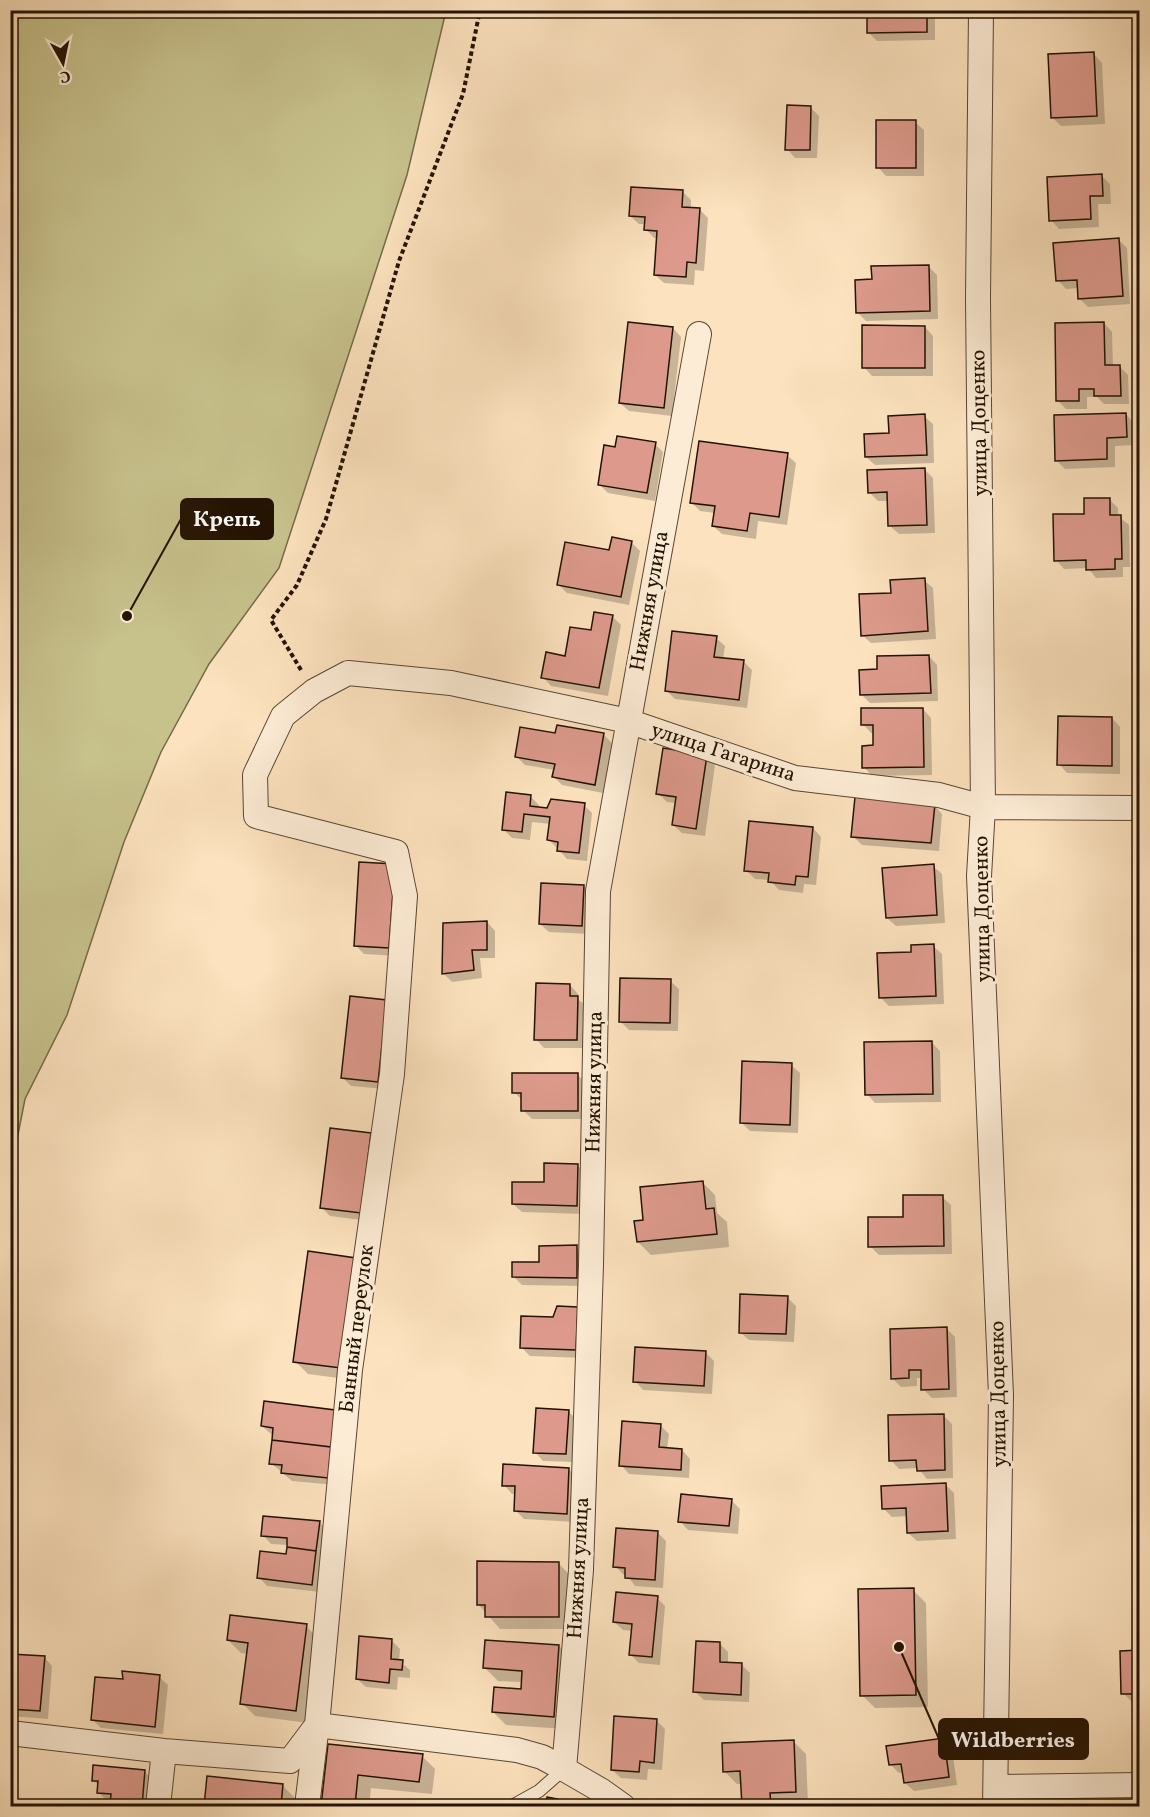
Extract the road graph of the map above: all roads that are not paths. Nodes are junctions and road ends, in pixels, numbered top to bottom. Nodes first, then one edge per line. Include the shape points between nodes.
1 (981, 10) edge
2 (699, 334) dead end
3 (628, 721) junction
4 (983, 807) junction
5 (1140, 808) edge
6 (396, 852) joint
7 (317, 1725) junction
8 (10, 1733) edge
9 (164, 1751) junction
10 (564, 1768) junction
11 (1140, 1785) edge
12 (995, 1797) edge
13 (158, 1806) edge
14 (307, 1806) edge
15 (512, 1806) edge
16 (623, 1806) edge

1 - 4 street, улица Доценко via 978,298
2 - 3 street, Нижняя улица
3 - 4 street, улица Гагарина via 795,778 939,795
3 - 6 street, улица Гагарина via 428,680 348,673 314,691 282,716 255,775 256,816
3 - 10 street, Нижняя улица via 598,891 581,1570
4 - 5 street, улица Гагарина
4 - 12 street, улица Доценко via 979,876 1001,1395
6 - 7 street, Банный переулок via 405,896 392,1074 350,1370
7 - 9 street via 290,1761
7 - 10 street via 517,1750
7 - 14 street, Банный переулок
8 - 9 street
9 - 13 street
10 - 15 lane via 539,1791
10 - 16 street
11 - 12 street

